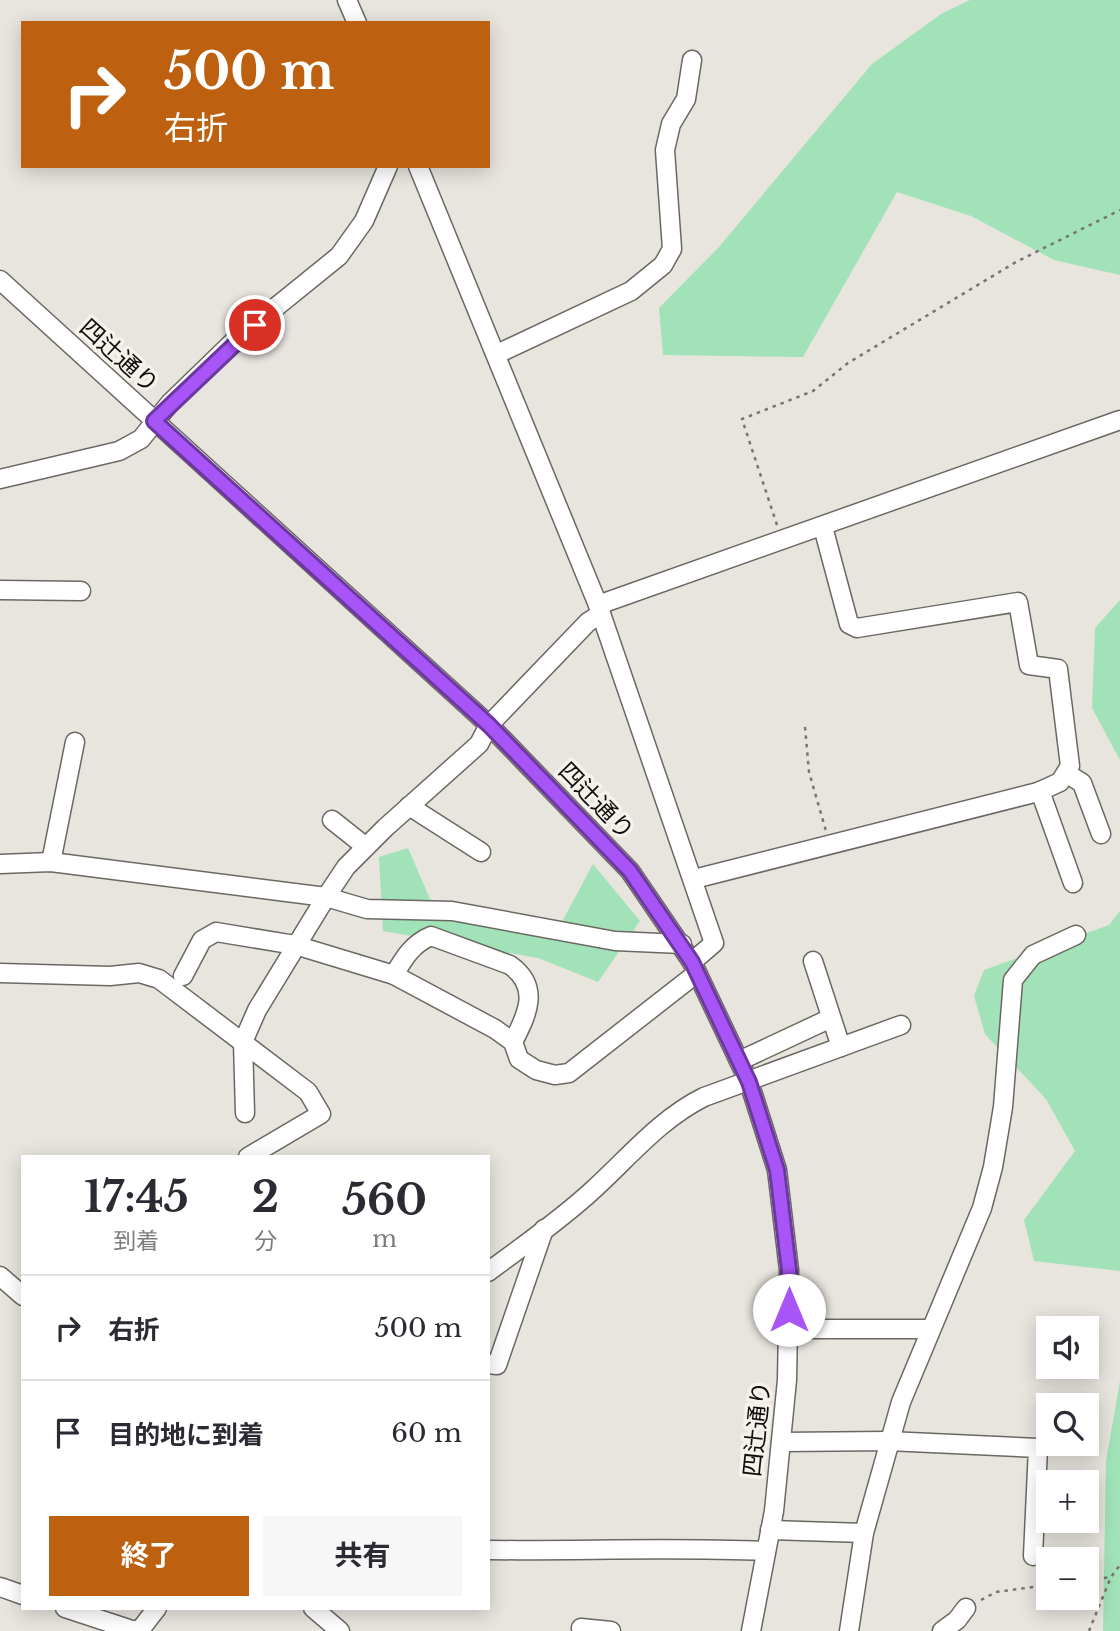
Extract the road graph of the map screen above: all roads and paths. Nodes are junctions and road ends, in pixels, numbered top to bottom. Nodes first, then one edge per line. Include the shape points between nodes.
1 (347, 0) edge
2 (357, 21) edge
3 (692, 60) dead end
4 (387, 168) edge
5 (419, 168) edge
6 (1120, 211) edge
7 (0, 280) edge
8 (497, 354) junction
9 (1120, 420) edge
10 (154, 421) junction
11 (0, 479) edge
12 (824, 527) junction
13 (783, 542) junction
14 (0, 590) edge
15 (80, 591) dead end
16 (599, 609) junction
17 (489, 725) junction
18 (805, 727) dead end
19 (75, 741) dead end
20 (1066, 773) junction
21 (1041, 791) junction
22 (410, 806) junction
23 (332, 820) dead end
24 (1101, 834) dead end
25 (829, 844) junction
26 (366, 847) junction
27 (481, 852) dead end
28 (51, 862) junction
29 (0, 864) edge
30 (694, 879) junction
31 (1073, 883) dead end
32 (326, 897) junction
33 (1076, 935) dead end
34 (682, 944) junction
35 (295, 945) junction
36 (813, 961) dead end
37 (694, 967) junction
38 (0, 973) edge
39 (394, 975) junction
40 (183, 976) dead end
41 (831, 1018) junction
42 (901, 1025) dead end
43 (243, 1042) junction
44 (513, 1042) junction
45 (841, 1047) junction
46 (739, 1061) junction
47 (749, 1082) junction
48 (245, 1113) dead end
49 (251, 1155) edge
50 (544, 1229) junction
51 (490, 1270) edge
52 (0, 1276) edge
53 (21, 1294) edge
54 (789, 1329) junction
55 (930, 1329) junction
56 (490, 1364) edge
57 (888, 1441) junction
58 (781, 1442) junction
59 (770, 1530) junction
60 (864, 1533) junction
61 (490, 1550) edge
62 (766, 1552) junction
63 (1033, 1556) dead end
64 (1120, 1564) edge
65 (1111, 1577) junction
66 (1099, 1578) edge
67 (0, 1587) edge
68 (1036, 1587) edge
69 (21, 1594) edge
70 (966, 1608) joint
71 (70, 1610) edge
72 (155, 1610) edge
73 (315, 1610) edge
74 (89, 1618) edge
75 (582, 1628) dead end
76 (340, 1631) edge
77 (611, 1631) edge
78 (751, 1631) edge
79 (849, 1631) edge
80 (942, 1631) edge
81 (1090, 1631) edge

1 - 2 street
3 - 8 street via 686,99 671,124 665,150 673,249 663,265 631,291
4 - 10 street via 364,220 339,256 234,341
5 - 8 street
6 - 13 path via 1016,262 848,363 813,391 741,419
7 - 10 street, 四辻通り
8 - 16 street
9 - 12 street
10 - 11 street via 141,439 119,451
10 - 17 street, 四辻通り
12 - 13 street
12 - 20 street via 849,624 857,628 1018,602 1029,664 1058,669 1070,766
13 - 16 street
14 - 15 street
16 - 17 street
16 - 30 street
17 - 22 street via 479,744
17 - 34 street, 四辻通り via 630,871
18 - 25 path via 809,772
19 - 28 street
20 - 21 street via 1060,782
20 - 24 street via 1082,782
21 - 25 street
21 - 31 street
22 - 26 street
22 - 27 street
23 - 26 street
25 - 30 street
26 - 32 street
28 - 29 street
28 - 32 street
30 - 37 street via 714,943
32 - 34 street via 367,909 452,911 615,941
32 - 35 street
33 - 55 street via 1033,955 1013,980 1003,1107 993,1167 982,1208
34 - 37 street, 四辻通り
35 - 39 street
35 - 40 street via 216,932 202,940
35 - 43 street
36 - 41 street
37 - 44 street via 569,1073 536,1070 519,1059
37 - 46 street, 四辻通り
38 - 43 street via 139,973 159,979
39 - 44 street
39 - 44 street via 419,940 431,936 510,965 521,973 528,989 528,1013
41 - 45 street
41 - 46 street
42 - 45 street
43 - 48 street
43 - 49 street via 308,1092 321,1114
45 - 47 street
46 - 47 street, 四辻通り
47 - 50 street via 683,1108
47 - 54 street, 四辻通り via 777,1170 789,1270
50 - 51 street
50 - 56 street via 497,1365
52 - 53 street
54 - 55 street
54 - 58 street, 四辻通り
55 - 57 street
57 - 58 street
57 - 60 street
57 - 63 street via 1038,1448
58 - 59 street, 四辻通り
59 - 60 street
59 - 62 street, 四辻通り
60 - 79 street
61 - 62 street
62 - 78 street, 四辻通り
64 - 65 path
65 - 66 path
65 - 81 path
67 - 69 street
68 - 70 path via 996,1592
70 - 80 street
71 - 74 street
72 - 74 street via 140,1630
73 - 76 street
75 - 77 street

